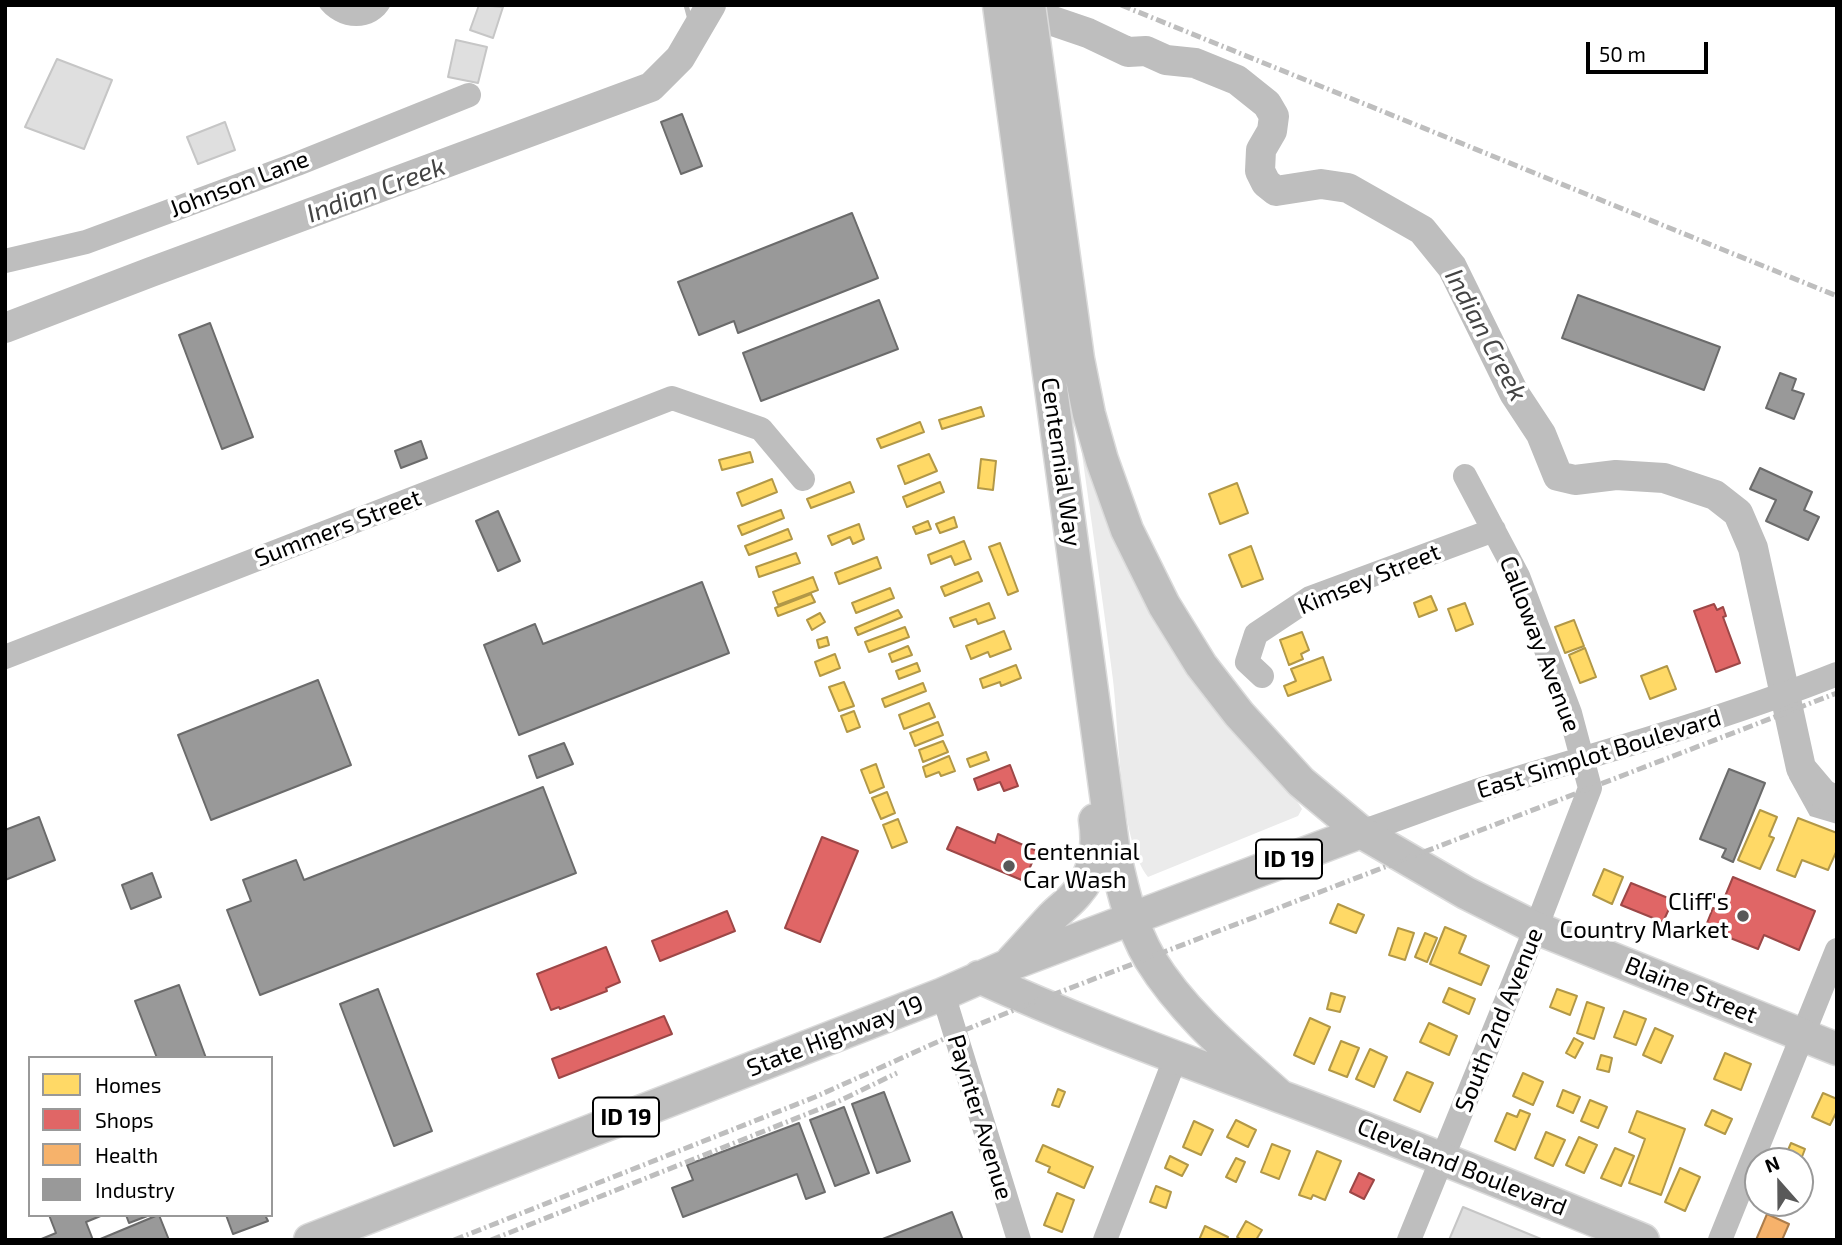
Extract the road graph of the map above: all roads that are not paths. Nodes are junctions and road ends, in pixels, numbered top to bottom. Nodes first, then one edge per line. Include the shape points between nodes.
1 (999, 5) edge
2 (1029, 5) edge
3 (468, 95) dead end
4 (5, 261) edge
5 (1465, 476) dead end
6 (803, 479) dead end
7 (1068, 506) junction
8 (1494, 530) junction
9 (5, 657) edge
10 (1837, 674) edge
11 (1262, 676) dead end
12 (1584, 759) junction
13 (1361, 832) junction
14 (1132, 918) junction
15 (1536, 928) junction
16 (1837, 950) edge
17 (1009, 965) junction
18 (979, 977) junction
19 (943, 994) junction
20 (1801, 1035) junction
21 (1837, 1049) edge
22 (1175, 1059) junction
23 (1280, 1096) junction
24 (1442, 1159) junction
25 (310, 1240) edge
26 (1019, 1240) edge
27 (1105, 1240) edge
28 (1409, 1240) edge
29 (1643, 1240) edge
30 (1720, 1240) edge

1 - 7 main road, Centennial Way
2 - 13 main road, Centennial Way via 1078,359 1089,414 1127,530 1164,605 1201,665 1301,782
3 - 4 street, Johnson Lane via 86,242
5 - 8 street, Calloway Avenue
6 - 9 street, Summers Street via 761,429 672,398
7 - 14 main road, Centennial Way via 1112,846
7 - 17 main road via 1060,551 1097,836 1095,860 1078,893
8 - 11 street, Kimsey Street via 1310,598 1256,634 1247,662
8 - 12 street, Calloway Avenue via 1518,576
10 - 12 street, East Simplot Boulevard via 1754,706
12 - 13 street, East Simplot Boulevard
12 - 15 street, South 2nd Avenue via 1590,788
13 - 14 main road, State Highway 19 / ID 19
13 - 15 main road, Blaine Street
14 - 17 main road, State Highway 19 / ID 19
14 - 23 main road, Centennial Way via 1149,958 1185,1007
15 - 20 main road, Blaine Street
15 - 24 street, South 2nd Avenue
16 - 20 street
17 - 18 main road, State Highway 19 / ID 19
18 - 19 main road, State Highway 19 / ID 19
18 - 22 main road, Cleveland Boulevard
19 - 25 main road, State Highway 19 / ID 19
19 - 26 street, Paynter Avenue
20 - 21 main road, Blaine Street
20 - 30 street
22 - 23 main road, Cleveland Boulevard
22 - 27 street
23 - 24 main road, Cleveland Boulevard
24 - 28 street, South 2nd Avenue
24 - 29 main road, Cleveland Boulevard

